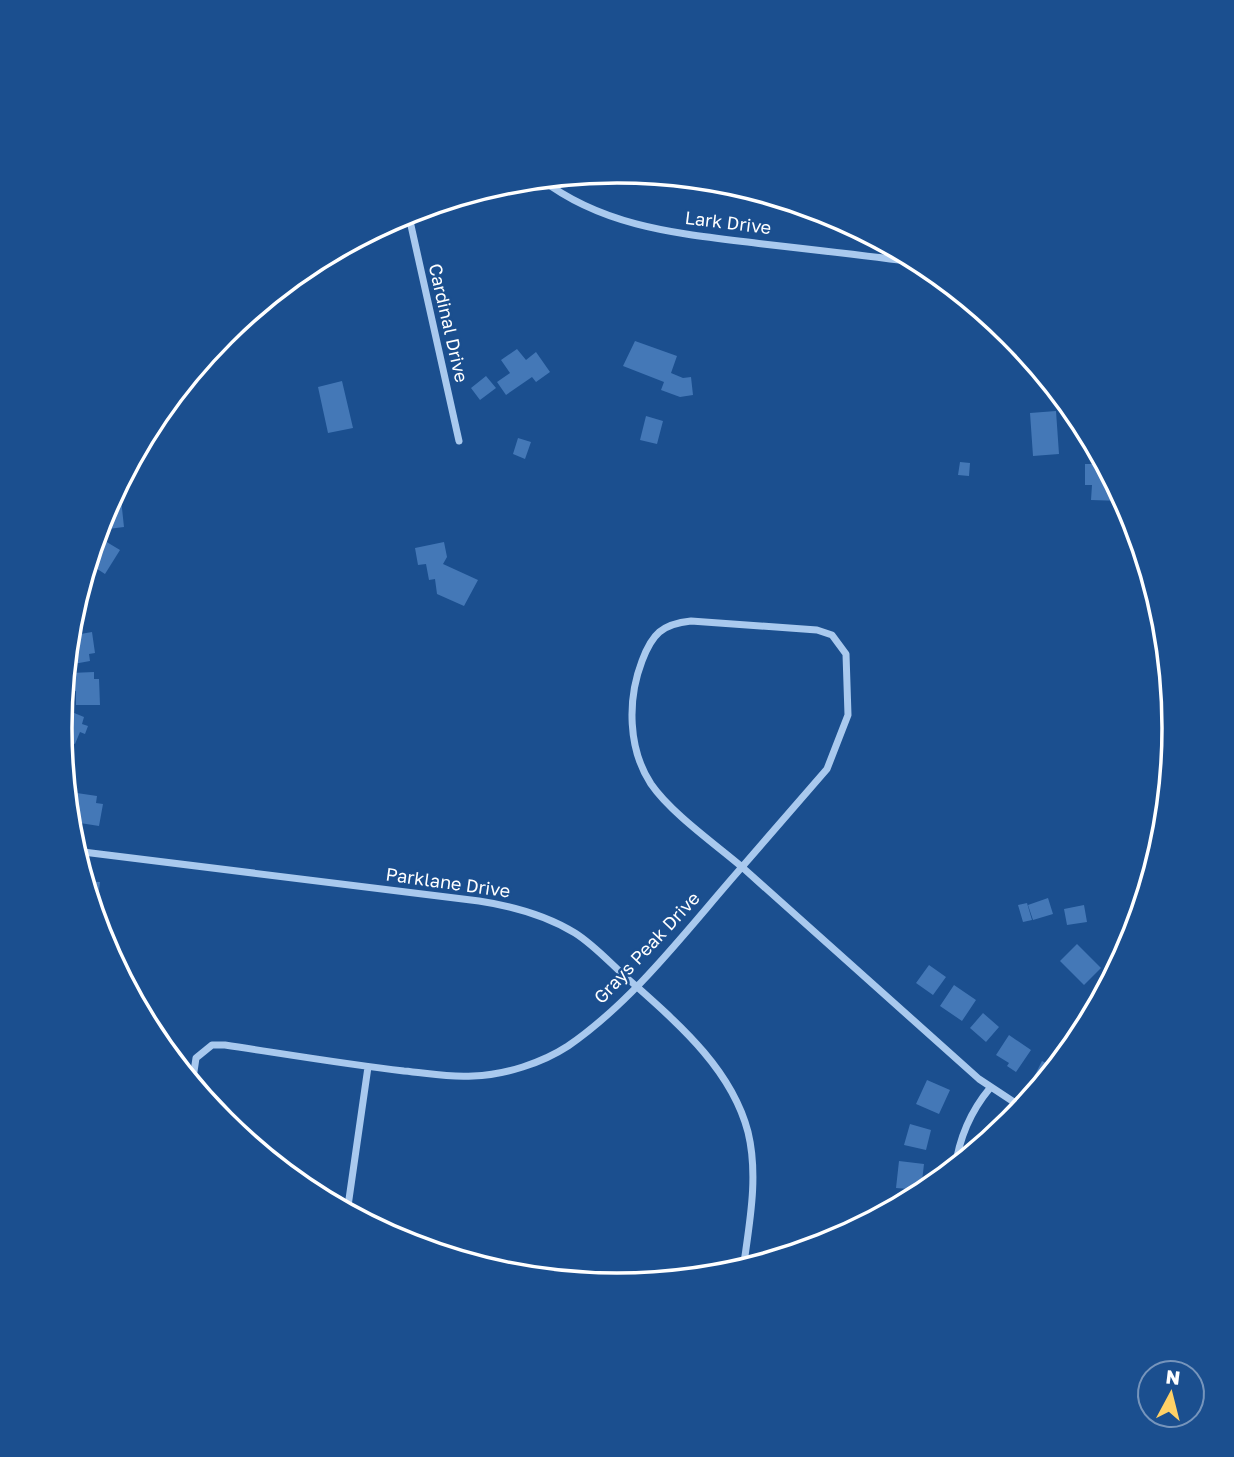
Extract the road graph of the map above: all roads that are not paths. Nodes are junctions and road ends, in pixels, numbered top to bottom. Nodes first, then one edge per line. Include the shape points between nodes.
1 (555, 187) edge
2 (411, 224) edge
3 (896, 260) edge
4 (459, 441) dead end
5 (86, 853) edge
6 (742, 867) junction
7 (636, 987) junction
8 (368, 1067) junction
9 (194, 1072) edge
10 (990, 1088) junction
11 (1014, 1102) edge
12 (957, 1154) edge
13 (348, 1203) edge
14 (744, 1258) edge

1 - 3 street, Lark Drive via 602,215 636,225
2 - 4 street, Cardinal Drive
5 - 7 street, Parklane Drive via 504,905 575,934
6 - 6 street via 827,769 848,715 846,654 832,635 817,630 672,623 656,634 636,676 633,738 653,786
6 - 7 street, Grays Peak Drive
6 - 10 street
7 - 8 street, Grays Peak Drive via 567,1047 523,1066 474,1076
7 - 14 street, Parklane Drive via 706,1056 741,1111 753,1184
8 - 9 street, Grays Peak Drive via 212,1045 196,1058
8 - 13 street
10 - 11 street
10 - 12 street via 966,1125

